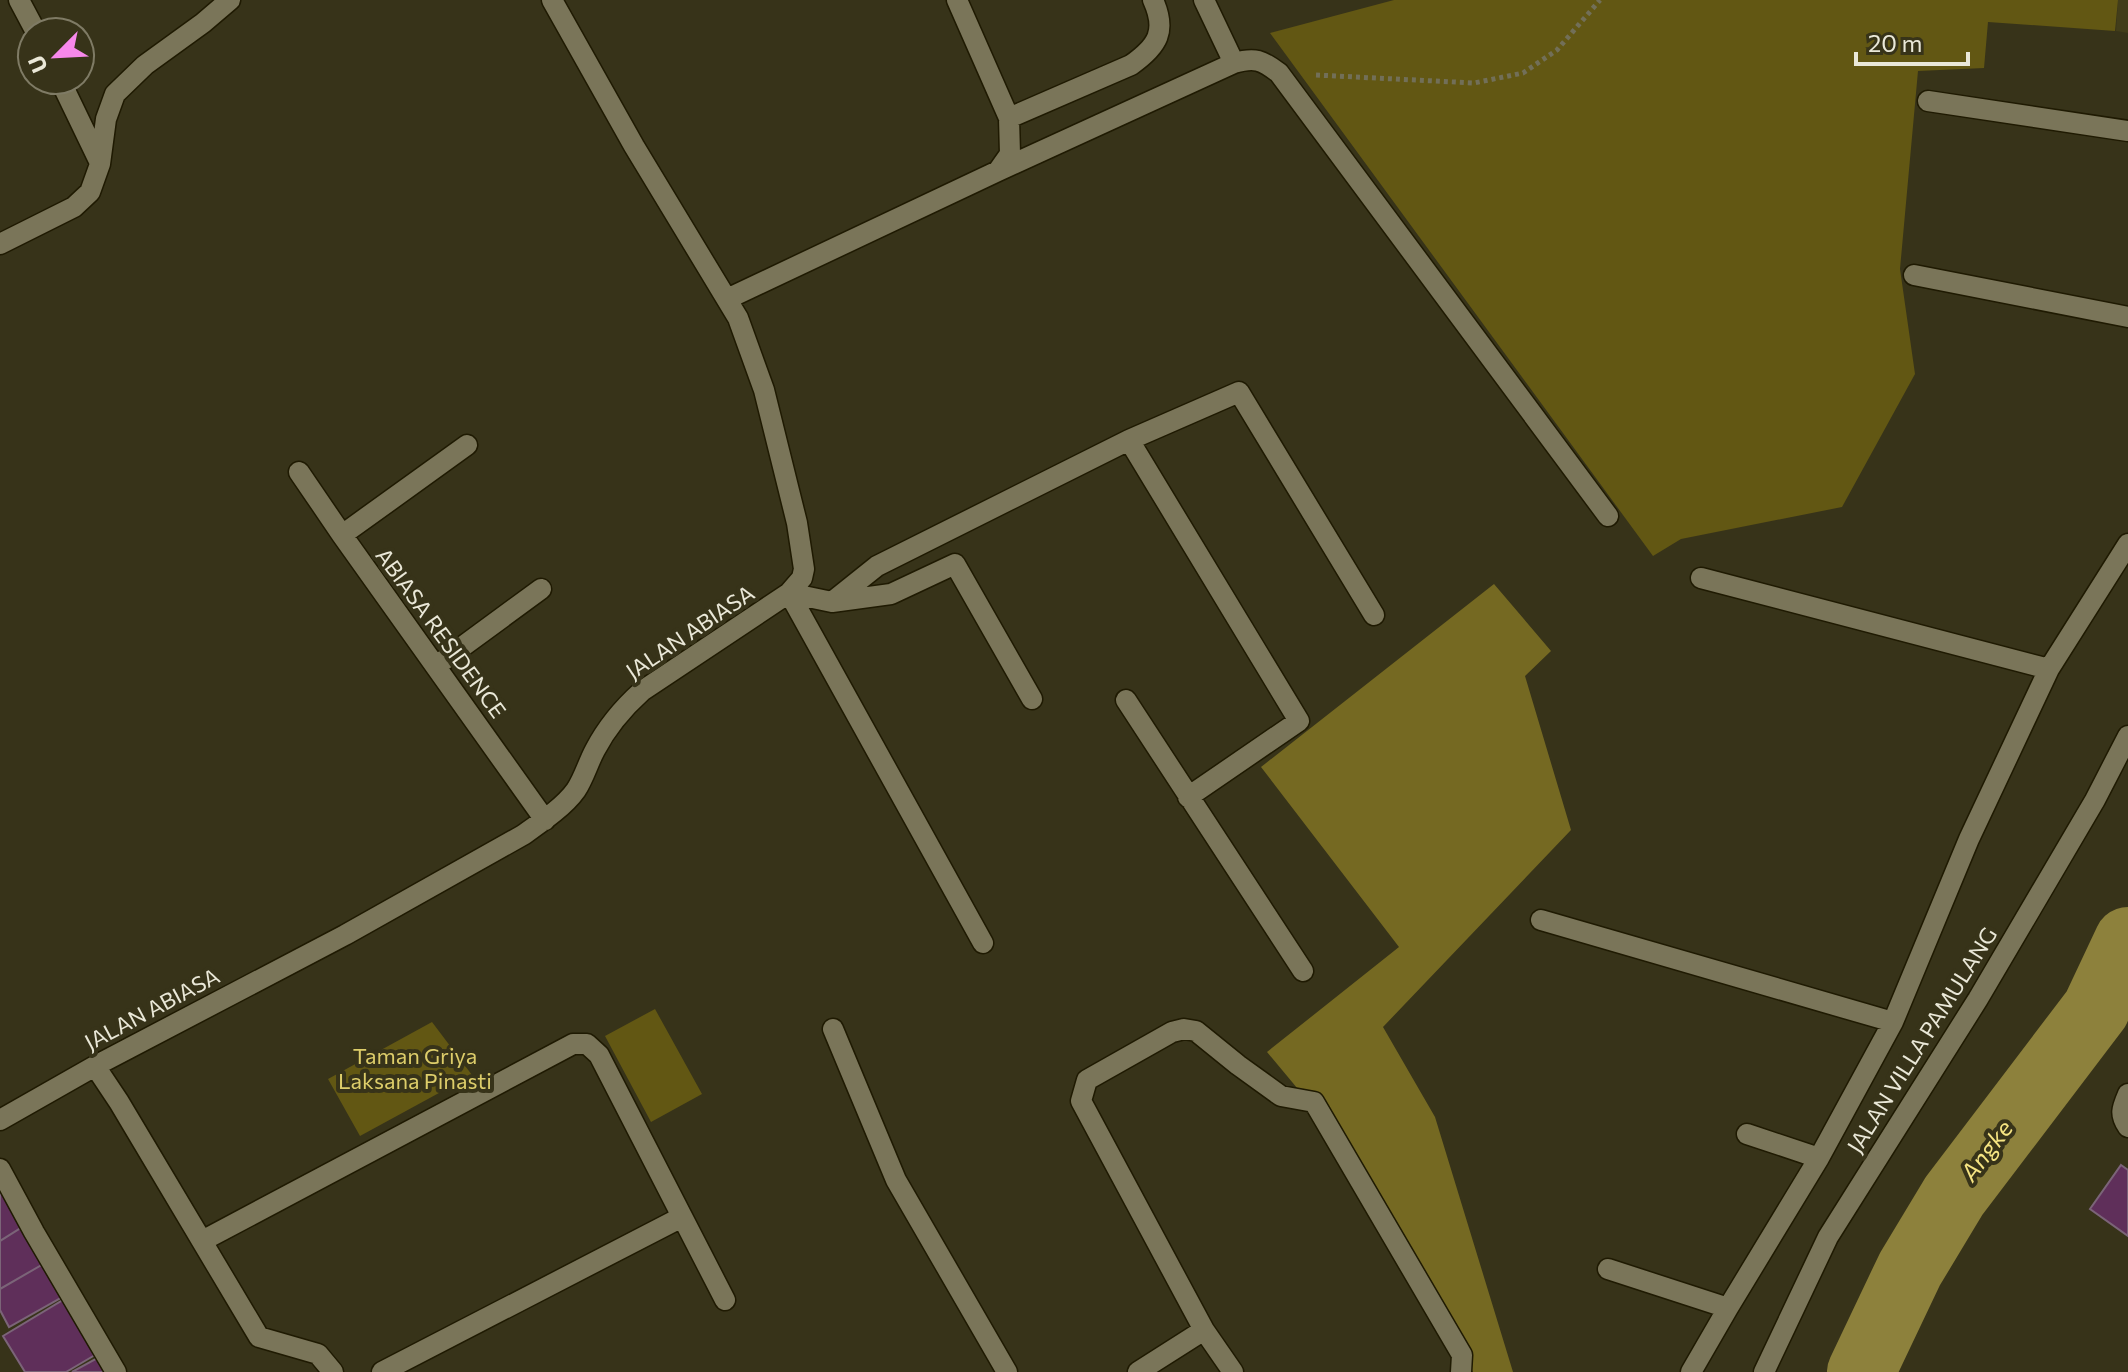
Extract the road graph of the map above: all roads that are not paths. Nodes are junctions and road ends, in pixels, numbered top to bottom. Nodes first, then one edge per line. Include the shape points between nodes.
1 (230, 0) edge
2 (552, 0) edge
3 (957, 0) edge
4 (1153, 0) edge
5 (1204, 0) edge
6 (1234, 63) junction
7 (68, 96) edge
8 (1928, 101) dead end
9 (1009, 118) junction
10 (2128, 131) edge
11 (100, 164) junction
12 (998, 171) junction
13 (0, 244) edge
14 (1914, 275) dead end
15 (727, 299) junction
16 (2128, 317) edge
17 (1129, 440) junction
18 (467, 445) dead end
19 (299, 472) dead end
20 (1608, 516) dead end
21 (342, 535) junction
22 (2128, 544) edge
23 (1701, 578) dead end
24 (541, 589) dead end
25 (789, 593) junction
26 (832, 602) junction
27 (1374, 615) dead end
28 (436, 666) junction
29 (2049, 669) junction
30 (1032, 699) dead end
31 (1126, 700) dead end
32 (2128, 736) edge
33 (1188, 797) junction
34 (545, 820) junction
35 (1541, 920) dead end
36 (983, 943) dead end
37 (1303, 971) dead end
38 (1893, 1022) junction
39 (833, 1029) dead end
40 (95, 1066) junction
41 (2128, 1094) edge
42 (0, 1120) edge
43 (2128, 1127) edge
44 (1747, 1134) dead end
45 (1819, 1158) junction
46 (0, 1169) edge
47 (682, 1217) junction
48 (202, 1241) junction
49 (1608, 1269) dead end
50 (725, 1300) dead end
51 (1728, 1308) junction
52 (1204, 1330) junction
53 (116, 1372) edge
54 (333, 1372) edge
55 (382, 1372) edge
56 (1007, 1372) edge
57 (1138, 1372) edge
58 (1233, 1372) edge
59 (1461, 1372) edge
60 (1691, 1372) edge
61 (1764, 1372) edge

1 - 11 street via 115,94
2 - 15 street, JALAN ABIASA
3 - 9 street
4 - 9 street via 1160,16 1158,37 1146,54
5 - 6 street
6 - 12 street
6 - 20 street via 1264,62 1279,73
7 - 11 street
8 - 10 street
9 - 12 street via 1010,154
11 - 13 street via 90,192 74,207
12 - 15 street
14 - 16 street
15 - 25 street, JALAN ABIASA via 764,390 797,523 804,569
17 - 26 street via 877,566
17 - 27 street via 1239,392
17 - 33 street via 1299,721
18 - 21 street
19 - 21 street, ABIASA RESIDENCE
21 - 28 street, ABIASA RESIDENCE
22 - 29 street
23 - 29 street
24 - 28 street
25 - 26 street
25 - 34 street, JALAN ABIASA via 642,691 609,727 576,791
25 - 36 street
26 - 30 street via 891,594 955,564
28 - 34 street, ABIASA RESIDENCE
29 - 38 street via 1969,839
31 - 33 street
32 - 61 street, JALAN VILLA PAMULANG via 1978,999 1828,1237
33 - 37 street
34 - 40 street, JALAN ABIASA via 345,935
35 - 38 street
38 - 45 street
39 - 56 street via 896,1180
40 - 42 street, JALAN ABIASA
40 - 48 street
41 - 43 street via 2122,1119
44 - 45 street
45 - 51 street
46 - 53 street
47 - 48 street via 599,1055 587,1044 573,1044
47 - 50 street
47 - 55 street
48 - 54 street via 259,1337 318,1354
49 - 51 street
51 - 60 street
52 - 57 street
52 - 58 street
52 - 59 street via 1081,1101 1087,1080 1184,1029 1196,1031 1281,1096 1314,1102 1462,1355

